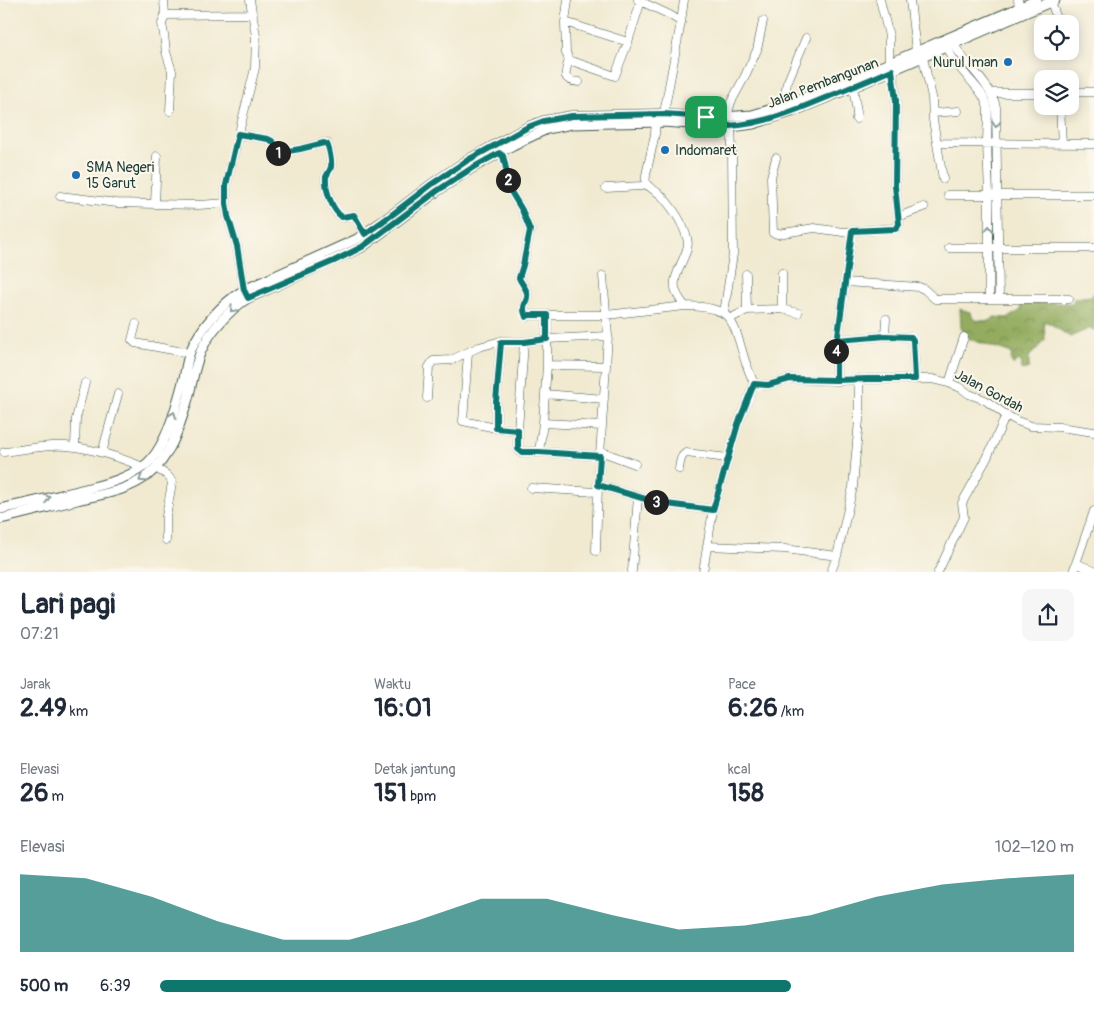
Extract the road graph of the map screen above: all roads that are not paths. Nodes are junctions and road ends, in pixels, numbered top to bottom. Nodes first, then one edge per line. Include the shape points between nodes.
1 (164, 0) edge
2 (250, 0) edge
3 (568, 0) edge
4 (684, 0) edge
5 (880, 0) edge
6 (910, 0) edge
7 (1037, 0) edge
8 (639, 1) edge
9 (1053, 1) edge
10 (1019, 4) edge
11 (253, 14) junction
12 (164, 15) junction
13 (1055, 15) edge
14 (763, 21) dead end
15 (565, 22) junction
16 (681, 22) junction
17 (806, 38) dead end
18 (628, 42) junction
19 (948, 42) junction
20 (920, 54) junction
21 (569, 60) junction
22 (967, 64) junction
23 (891, 67) junction
24 (960, 69) junction
25 (579, 82) dead end
26 (853, 87) junction
27 (1079, 92) edge
28 (1094, 92) edge
29 (991, 93) junction
30 (1034, 93) edge
31 (786, 105) junction
32 (170, 111) dead end
33 (958, 111) dead end
34 (934, 113) junction
35 (1060, 115) edge
36 (727, 117) junction
37 (659, 118) junction
38 (856, 119) dead end
39 (706, 121) junction
40 (731, 127) junction
41 (238, 134) junction
42 (513, 140) junction
43 (937, 143) junction
44 (987, 143) junction
45 (996, 143) junction
46 (1062, 144) junction
47 (1094, 144) edge
48 (499, 153) junction
49 (157, 156) dead end
50 (776, 158) dead end
51 (943, 179) dead end
52 (647, 185) junction
53 (606, 188) dead end
54 (425, 195) junction
55 (948, 195) dead end
56 (993, 195) junction
57 (1094, 195) edge
58 (60, 196) dead end
59 (226, 203) junction
60 (156, 204) junction
61 (924, 207) dead end
62 (898, 217) junction
63 (852, 231) junction
64 (365, 234) junction
65 (950, 248) dead end
66 (993, 248) junction
67 (1094, 248) edge
68 (782, 273) dead end
69 (746, 274) dead end
70 (603, 276) dead end
71 (845, 282) junction
72 (246, 294) junction
73 (989, 299) junction
74 (1069, 299) dead end
75 (999, 300) junction
76 (685, 306) junction
77 (747, 310) junction
78 (782, 310) junction
79 (798, 313) dead end
80 (547, 315) junction
81 (606, 315) junction
82 (726, 316) junction
83 (886, 320) dead end
84 (136, 324) dead end
85 (608, 336) junction
86 (886, 336) junction
87 (964, 337) dead end
88 (547, 339) junction
89 (838, 340) junction
90 (501, 342) junction
91 (524, 342) junction
92 (468, 352) junction
93 (189, 353) junction
94 (547, 365) junction
95 (606, 366) junction
96 (859, 379) junction
97 (915, 379) junction
98 (836, 380) junction
99 (85, 383) dead end
100 (950, 383) junction
101 (754, 384) junction
102 (118, 394) dead end
103 (545, 394) junction
104 (427, 398) dead end
105 (604, 399) junction
106 (1006, 415) junction
107 (543, 423) junction
108 (602, 426) junction
109 (496, 428) junction
110 (518, 430) junction
111 (1094, 432) edge
112 (75, 447) junction
113 (4, 452) dead end
114 (539, 452) junction
115 (102, 454) junction
116 (600, 454) junction
117 (728, 458) junction
118 (635, 464) dead end
119 (143, 467) junction
120 (155, 468) junction
121 (679, 469) dead end
122 (532, 488) dead end
123 (598, 488) junction
124 (638, 496) junction
125 (713, 510) junction
126 (1094, 511) edge
127 (0, 516) edge
128 (166, 540) dead end
129 (707, 546) junction
130 (596, 551) dead end
131 (837, 556) junction
132 (1076, 563) junction
133 (632, 571) edge
134 (1094, 571) edge
135 (703, 572) edge
136 (831, 572) edge
137 (938, 572) edge
138 (1072, 572) edge

1 - 12 street
2 - 11 street
3 - 15 street
4 - 16 street
5 - 23 street via 889,36
6 - 20 street
7 - 10 main road, Jalan Pembangunan
8 - 16 street
8 - 18 street
9 - 13 street
9 - 19 main road, Jalan Pembangunan
10 - 19 main road, Jalan Pembangunan
11 - 12 street
11 - 41 street via 255,68
12 - 32 street via 162,24 172,71
14 - 36 street via 757,50
15 - 18 street
15 - 21 street
16 - 37 street
17 - 31 street via 787,84
18 - 21 street via 615,76
19 - 20 main road, Jalan Pembangunan
19 - 22 street
19 - 24 street
20 - 23 main road, Jalan Pembangunan
20 - 34 street
21 - 25 street via 566,77
22 - 24 street
22 - 29 street
23 - 26 main road, Jalan Pembangunan
23 - 31 main road, Jalan Pembangunan
23 - 62 street via 896,101
24 - 44 street via 987,104
26 - 38 street
26 - 40 main road, Jalan Pembangunan via 794,111 754,124
27 - 28 street
29 - 30 street
29 -> 45 street via 997,111
31 - 36 main road, Jalan Pembangunan via 752,115
33 - 34 street
34 - 43 street
35 - 46 street
36 - 39 main road, Jalan Pembangunan
37 - 39 main road, Jalan Pembangunan
37 - 42 main road, Jalan Pembangunan via 572,116 528,127
37 - 52 street via 646,175
39 - 40 main road, Jalan Pembangunan
40 - 82 street via 733,254
41 - 59 street via 226,185
41 - 64 street via 272,141 277,153 327,144 331,166 326,177 329,198 342,217 354,215
42 - 48 main road, Jalan Pembangunan
42 - 54 main road, Jalan Pembangunan via 468,160
43 - 44 street
43 - 51 street
44 - 45 street
44 - 56 street
45 - 46 street
45 - 56 street
46 - 47 street
48 - 54 main road, Jalan Pembangunan
48 - 80 street via 503,156 510,190 530,230 519,278 527,292 524,311 526,317
49 - 60 street
50 - 63 street via 771,177 773,233 814,228
52 - 53 street
52 - 76 street via 660,195 686,232 688,247 674,285
54 - 64 main road, Jalan Pembangunan
54 - 72 main road, Jalan Pembangunan via 362,247
55 - 56 street
56 - 57 street
56 - 66 street
58 - 60 street
59 - 60 street
59 - 72 street
61 - 62 street
62 - 63 street via 899,224 895,229
63 - 71 street
64 - 72 main road, Jalan Pembangunan
65 - 66 street
66 - 67 street
66 - 73 street
66 - 75 street
68 - 78 street
69 - 77 street
70 - 81 street
71 - 73 street via 920,287 937,299
71 - 89 street
72 - 93 main road, Jalan Pembangunan via 232,297 202,330
72 -> 120 main road, Jalan Pembangunan via 209,335 176,432 167,453
73 - 75 street
74 - 75 street
76 - 81 street
76 - 82 street via 703,307
77 - 78 street
77 - 82 street
78 - 79 street
80 - 81 street
80 - 88 street
81 - 85 street
82 - 101 street via 732,322
83 - 86 street
84 - 93 street via 132,340 135,342
85 - 88 street
85 - 95 street
86 - 89 street
86 - 97 street via 911,337
87 - 100 street
88 - 91 street
88 - 94 street
89 - 98 street
90 - 91 street
90 - 92 street
90 - 109 street
91 - 110 street
92 - 104 street via 431,364
92 - 109 street via 462,420
119 -> 93 main road, Jalan Pembangunan via 157,454 168,429
94 - 95 street
94 - 103 street
95 - 105 street
96 - 97 street, Jalan Gordah
96 - 98 street, Jalan Gordah
96 - 131 street via 853,486
97 - 100 street, Jalan Gordah
98 - 101 street, Jalan Gordah via 790,379 768,385
99 - 112 street via 76,419
100 - 106 street, Jalan Gordah via 985,400
101 - 117 street
102 - 115 street
103 - 105 street
103 - 107 street
105 - 108 street
106 - 111 street, Jalan Gordah via 1031,426
106 - 137 street via 962,503 964,517
107 - 108 street
107 - 114 street
108 - 116 street
109 - 110 street
110 - 114 street via 518,449
112 - 113 street via 52,446
112 - 115 street
114 - 116 street
115 - 119 street
116 - 118 street
116 - 123 street
117 - 121 street via 690,452 684,454
117 - 125 street
127 -> 119 main road, Jalan Pembangunan via 120,480
120 -> 127 main road, Jalan Pembangunan via 124,489
120 - 128 street via 168,476 172,483 166,516
122 - 123 street
123 - 124 street
123 - 130 street
124 - 125 street via 659,503
124 - 133 street
125 - 129 street
126 - 132 street
129 - 131 street via 785,549
129 - 135 street
131 - 136 street
132 - 134 street
132 - 138 street

